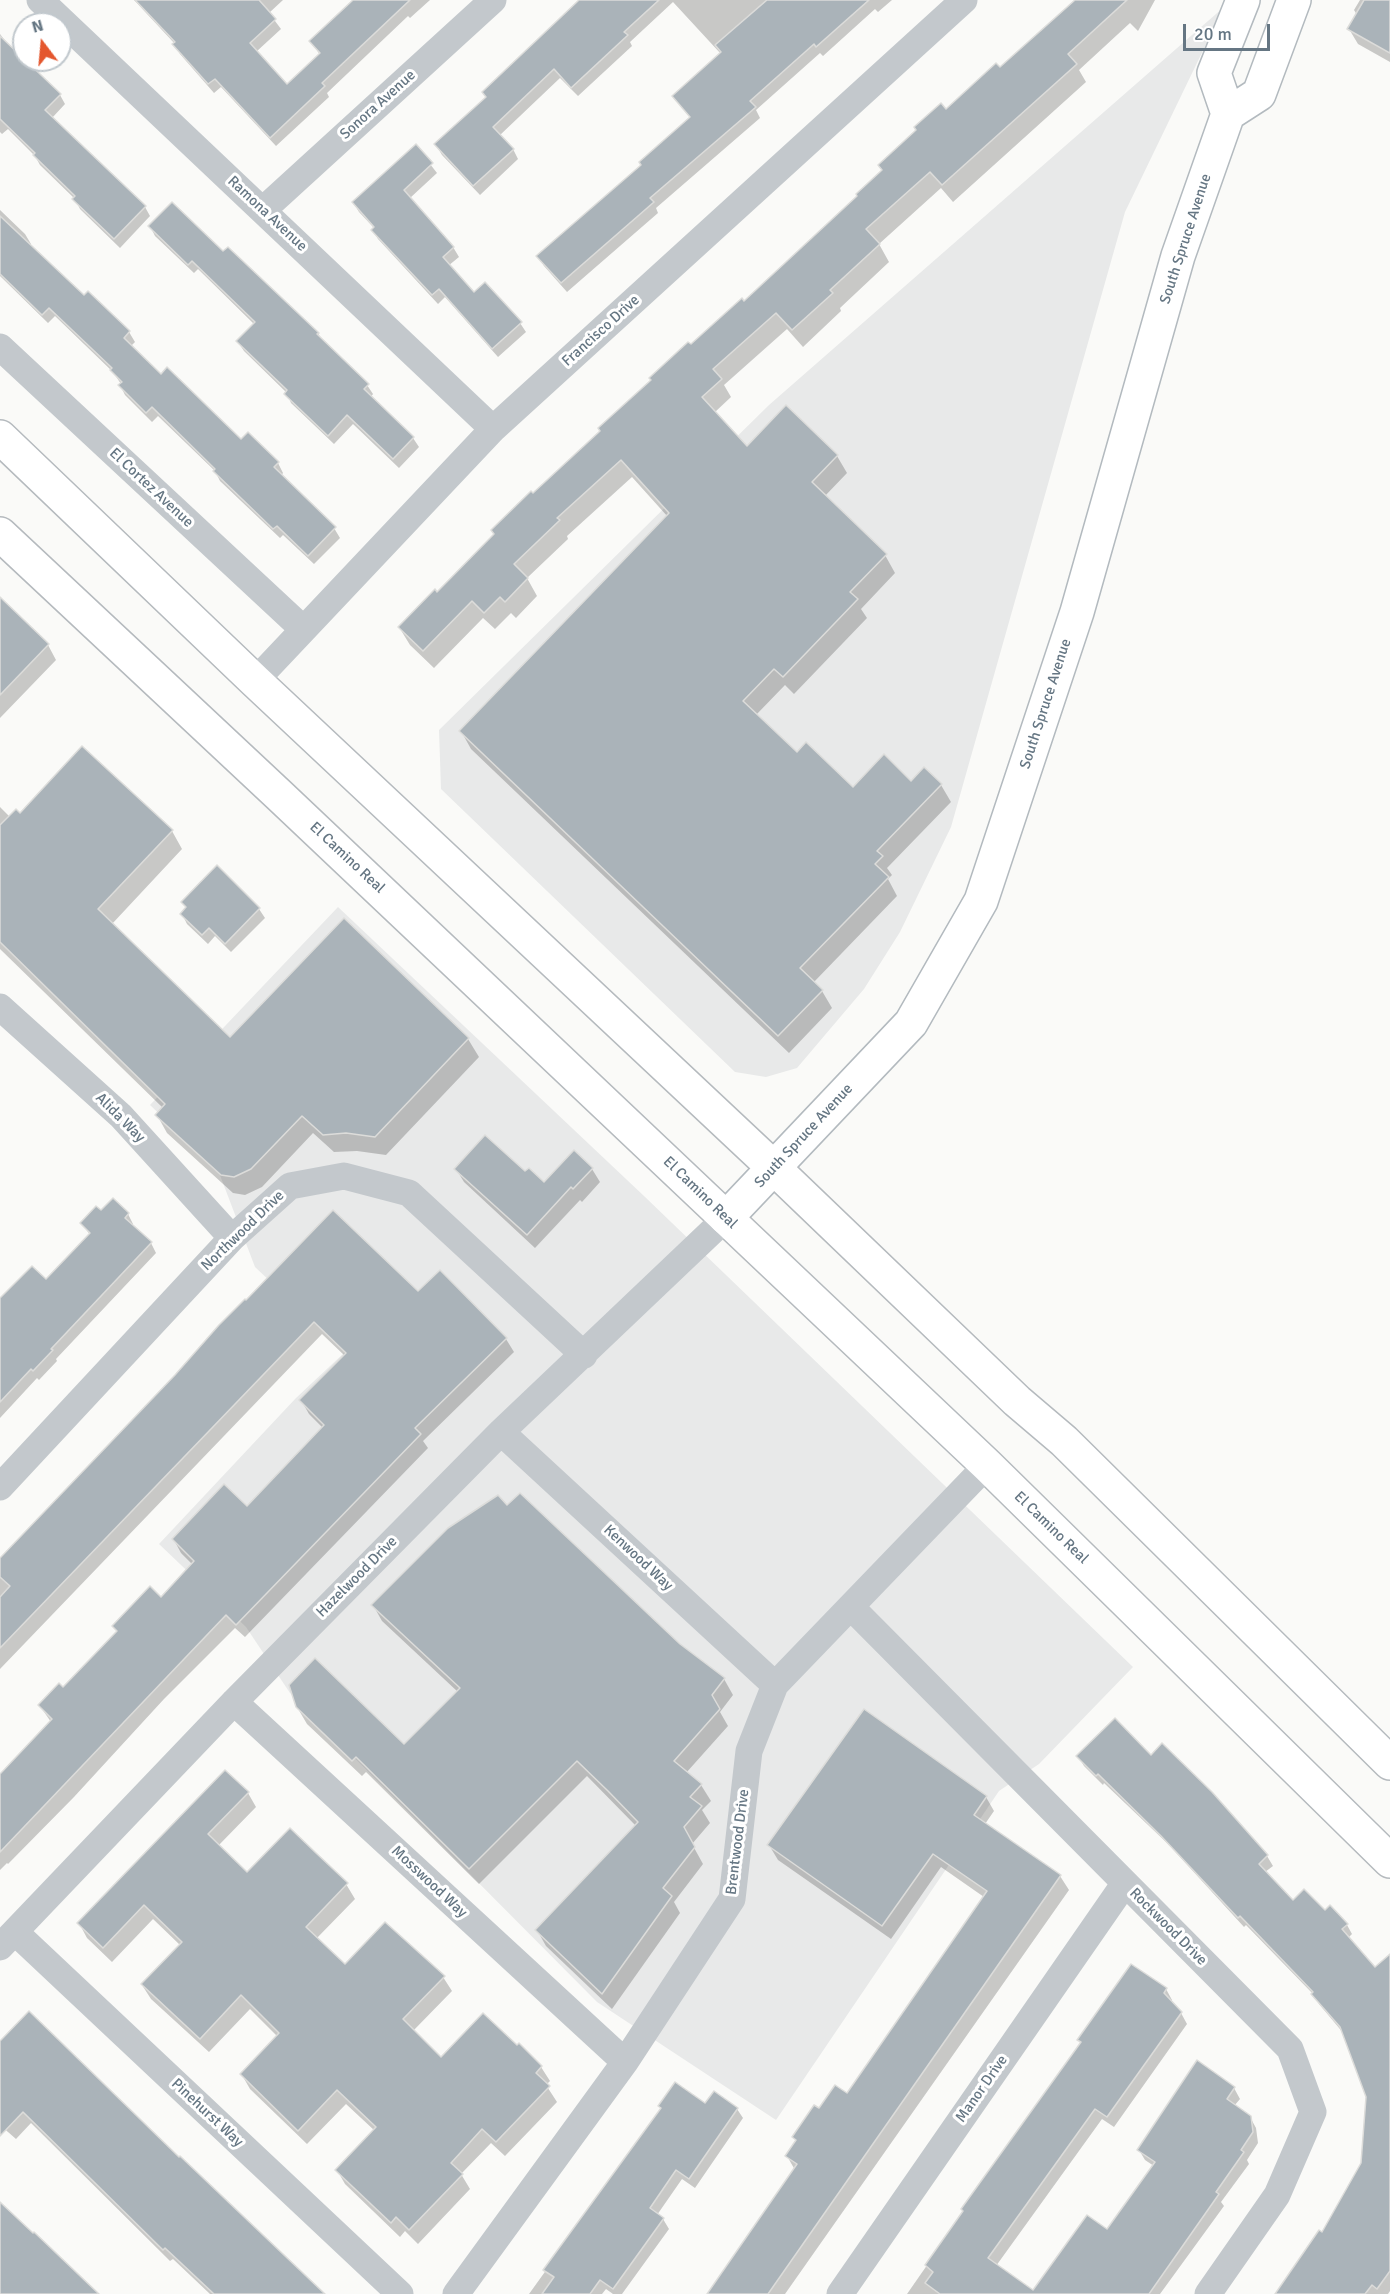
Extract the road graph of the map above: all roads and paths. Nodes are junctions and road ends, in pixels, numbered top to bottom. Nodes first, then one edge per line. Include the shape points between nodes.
1 (40, 0) edge
2 (494, 0) edge
3 (964, 0) edge
4 (1243, 0) edge
5 (1294, 0) edge
6 (1228, 114) junction
7 (263, 210) junction
8 (0, 347) edge
9 (493, 429) junction
10 (0, 437) edge
11 (0, 534) edge
12 (303, 629) junction
13 (255, 681) junction
14 (0, 1007) edge
15 (774, 1168) junction
16 (726, 1218) junction
17 (232, 1238) junction
18 (584, 1355) junction
19 (501, 1432) junction
20 (987, 1465) junction
21 (0, 1487) edge
22 (851, 1607) junction
23 (776, 1685) junction
24 (234, 1702) junction
25 (1390, 1763) edge
26 (1390, 1861) edge
27 (1125, 1883) junction
28 (7, 1939) edge
29 (625, 2062) junction
30 (400, 2294) edge
31 (456, 2294) edge
32 (840, 2294) edge
33 (1208, 2294) edge

1 - 7 street, Ramona Avenue
2 - 7 street, Sonora Avenue
3 - 9 street, Francisco Drive
4 - 6 main road via 1214,73
5 - 6 main road via 1259,94
6 - 15 main road, South Spruce Avenue via 1178,256 1077,612 981,901 911,1023
7 - 9 street, Ramona Avenue
8 - 12 street, El Cortez Avenue
9 - 12 street, Francisco Drive
10 - 13 main road
11 - 16 main road, El Camino Real
12 - 13 street, Francisco Drive
13 - 15 main road
14 - 17 street, Alida Way via 121,1116
15 - 16 main road, South Spruce Avenue
15 - 25 main road via 1017,1401 1064,1441
16 - 18 street, Hazelwood Drive
16 - 20 main road, El Camino Real
17 - 18 street, Northwood Drive via 290,1186 344,1176 409,1193
17 - 21 street, Northwood Drive
18 - 19 street, Hazelwood Drive
19 - 23 street, Kenwood Way
19 - 24 street, Hazelwood Drive
20 - 22 street, Brentwood Drive
20 - 26 main road, El Camino Real
22 - 23 street, Brentwood Drive
22 - 27 street, Rockwood Drive
23 - 29 street, Brentwood Drive via 749,1751 732,1899
24 - 28 street, Hazelwood Drive
24 - 29 street, Mosswood Way
27 - 32 street, Manor Drive
27 - 33 street, Rockwood Drive via 1290,2049 1313,2112 1277,2195
28 - 30 street, Pinehurst Way
29 - 31 street, Brentwood Drive

